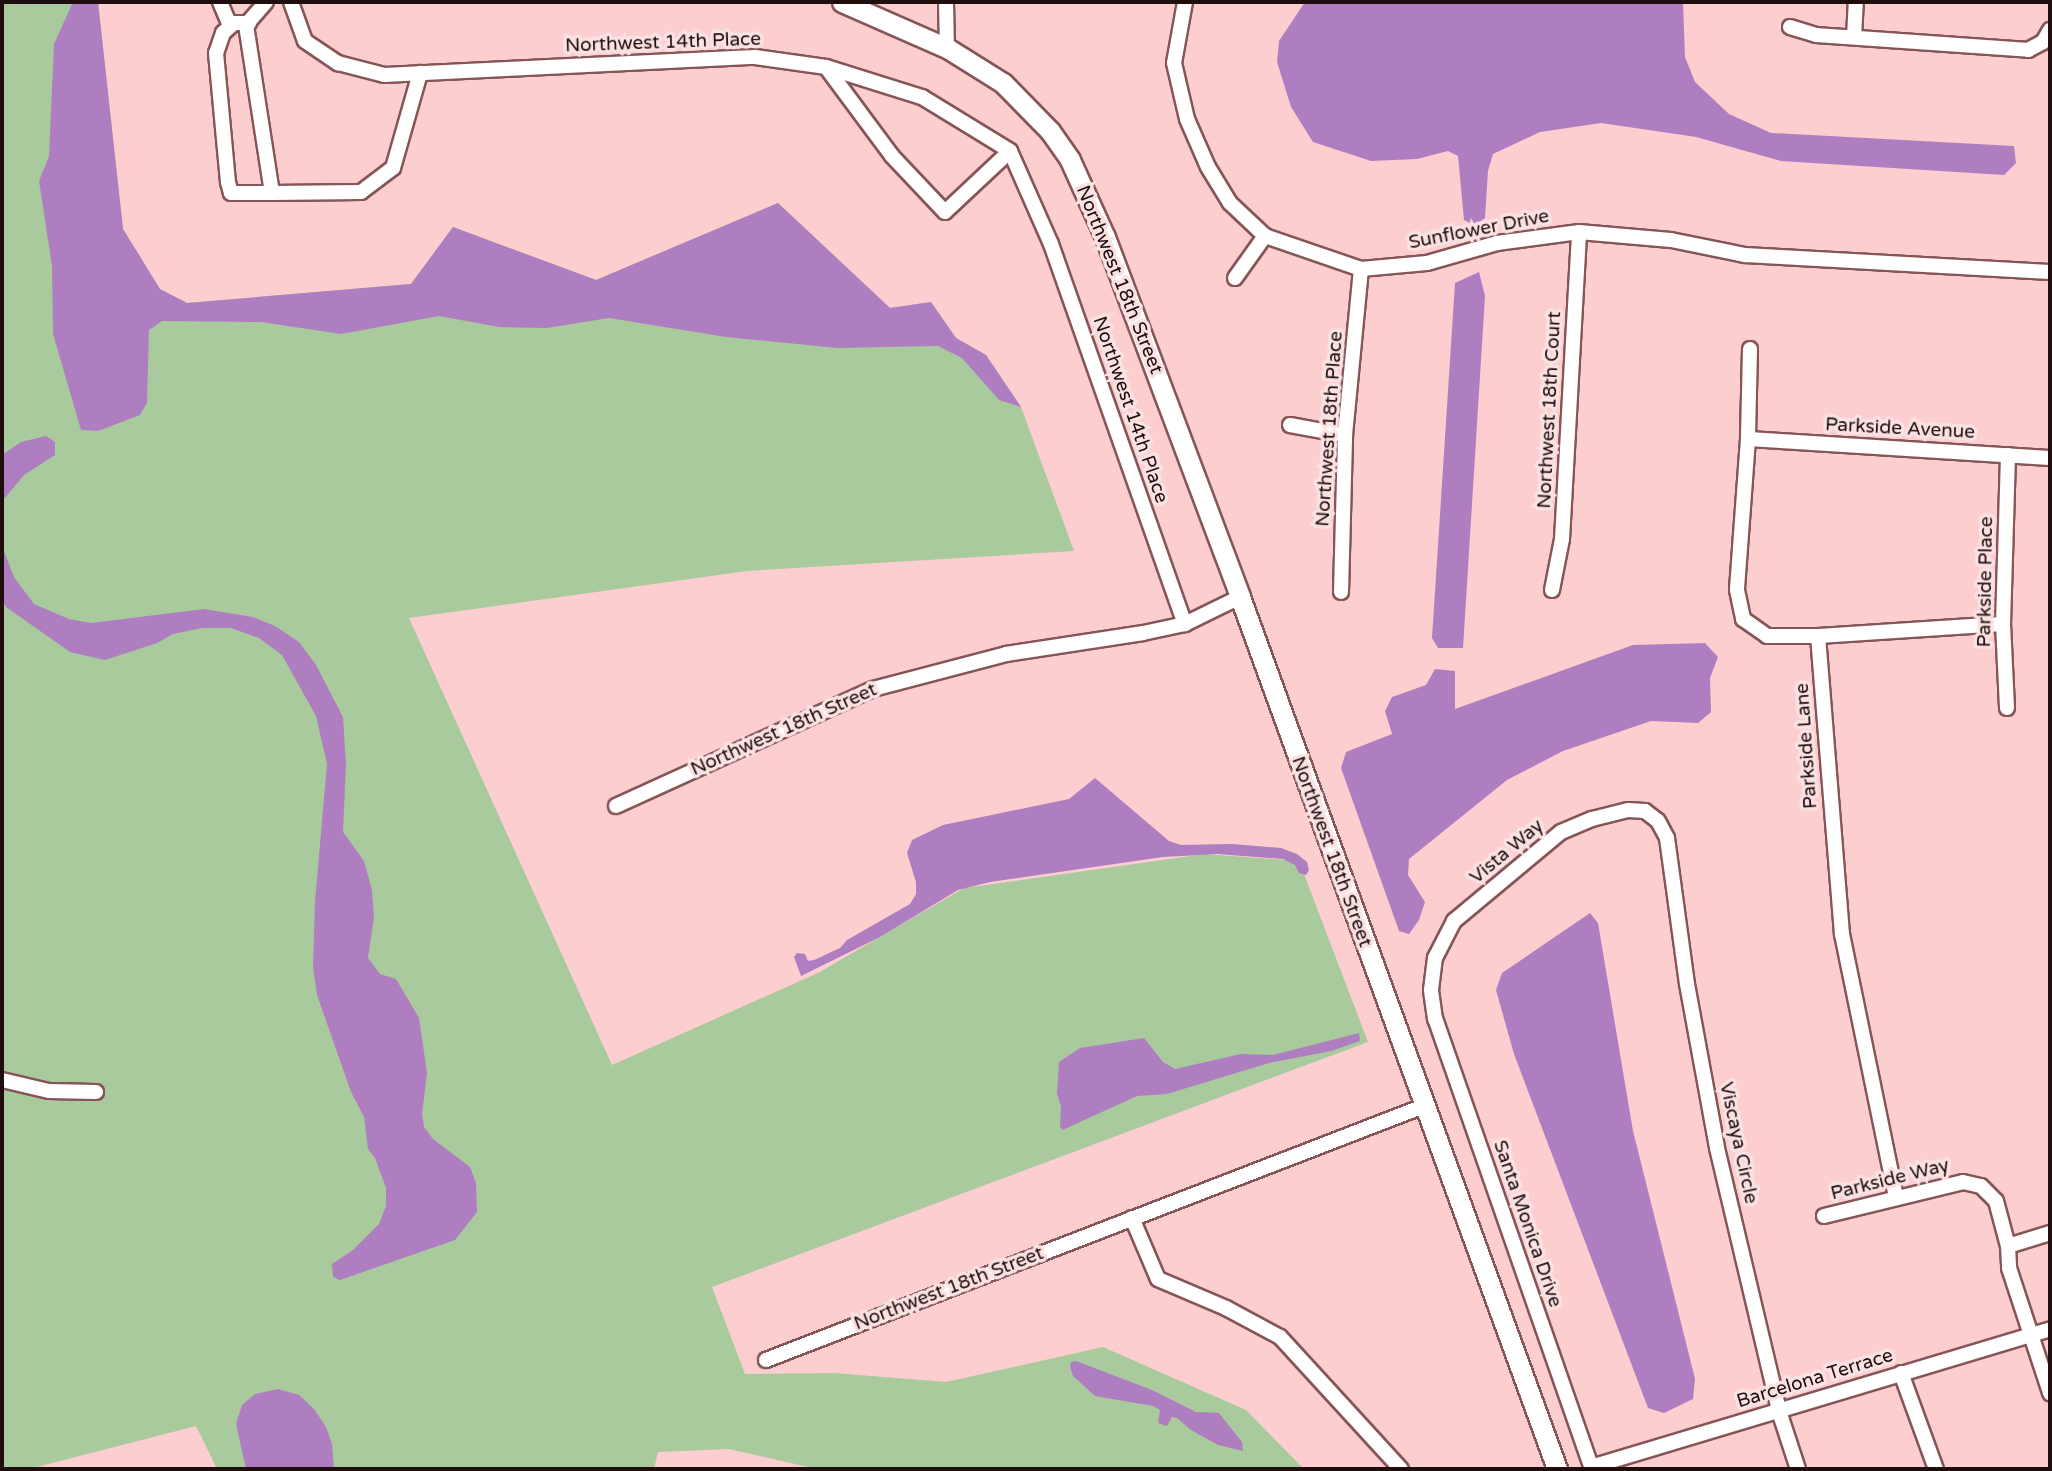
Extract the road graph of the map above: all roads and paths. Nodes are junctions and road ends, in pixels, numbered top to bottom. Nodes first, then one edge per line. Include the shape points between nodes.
1 (220, 2) edge
2 (266, 2) edge
3 (291, 2) edge
4 (842, 2) edge
5 (946, 2) edge
6 (1185, 2) edge
7 (1856, 2) edge
8 (249, 23) junction
9 (230, 26) junction
10 (1790, 27) dead end
11 (2047, 36) edge
12 (1854, 37) junction
13 (947, 48) junction
14 (826, 67) junction
15 (420, 73) junction
16 (1010, 151) junction
17 (272, 193) junction
18 (1579, 232) junction
19 (1265, 236) junction
20 (1361, 269) junction
21 (2050, 272) edge
22 (1235, 278) dead end
23 (1750, 349) dead end
24 (1290, 425) dead end
25 (1345, 435) junction
26 (1748, 439) junction
27 (2008, 455) junction
28 (2050, 458) edge
29 (1552, 590) dead end
30 (1341, 592) dead end
31 (1240, 597) junction
32 (1185, 624) junction
33 (2003, 624) junction
34 (1818, 636) junction
35 (2007, 708) dead end
36 (616, 806) dead end
37 (1658, 821) joint
38 (1431, 990) joint
39 (2, 1080) edge
40 (96, 1091) dead end
41 (1424, 1105) junction
42 (1896, 1198) junction
43 (1824, 1216) dead end
44 (1132, 1218) junction
45 (2050, 1233) edge
46 (2008, 1246) junction
47 (2050, 1329) edge
48 (2029, 1335) junction
49 (766, 1360) dead end
50 (1901, 1373) junction
51 (2050, 1393) edge
52 (1779, 1411) junction
53 (1592, 1468) edge
54 (1401, 1469) edge
55 (1557, 1469) edge
56 (1798, 1469) edge
57 (1936, 1469) edge

1 - 9 street
2 - 8 street
3 - 15 street, Northwest 14th Place via 305,41 338,63 384,75
4 - 13 street, Northwest 18th Street
5 - 13 street
6 - 19 street, Sunflower Drive via 1174,63 1187,119 1230,202
7 - 12 street
8 - 9 street
8 - 17 street
9 - 17 street via 216,53 231,193
10 - 12 street via 1816,35
11 - 12 street via 2028,50
13 - 31 street, Northwest 18th Street via 1003,83 1050,131 1070,160 1105,237
14 - 15 street, Northwest 14th Place via 755,57
14 - 16 street, Northwest 14th Place via 922,97
14 - 16 street via 892,156 945,212
15 - 17 street via 393,168 361,192
16 - 32 street, Northwest 14th Place via 1051,244
18 - 20 street, Sunflower Drive via 1497,243 1427,263
18 - 21 street, Sunflower Drive via 1671,240 1745,255
18 - 29 street, Northwest 18th Court via 1562,539
19 - 20 street, Sunflower Drive
19 - 22 street
20 - 25 street, Northwest 18th Place
23 - 26 street
24 - 25 street
25 - 30 street, Northwest 18th Place
26 - 27 street, Parkside Avenue
26 - 34 street via 1737,590 1743,619 1767,636
27 - 28 street, Parkside Avenue
27 - 33 street, Parkside Place
31 - 32 street, Northwest 18th Street
31 - 41 street, Northwest 18th Street
32 - 36 street, Northwest 18th Street via 1006,654 873,689
33 - 34 street
33 - 35 street, Parkside Place
34 - 42 street, Parkside Lane via 1842,934
37 - 38 street, Vista Way via 1646,811 1628,810 1561,832 1454,921 1435,958
37 - 52 street, Viscaya Circle via 1667,838 1687,984 1717,1148
38 - 53 street, Santa Monica Drive via 1435,1019
39 - 40 street via 49,1091
41 - 44 street, Northwest 18th Street
41 - 55 street, Northwest 18th Street
42 - 43 street, Parkside Way
42 - 46 street, Parkside Way via 1963,1182 1981,1186 1996,1201
44 - 49 street, Northwest 18th Street
44 - 54 street via 1158,1279 1280,1338
45 - 46 street
46 - 48 street, Parkside Way via 2009,1268
47 - 48 street, Barcelona Terrace
48 - 50 street, Barcelona Terrace
48 - 51 street, Parkside Way
50 - 52 street, Barcelona Terrace
50 - 57 street
52 - 53 street, Barcelona Terrace
52 - 56 street, Viscaya Circle

